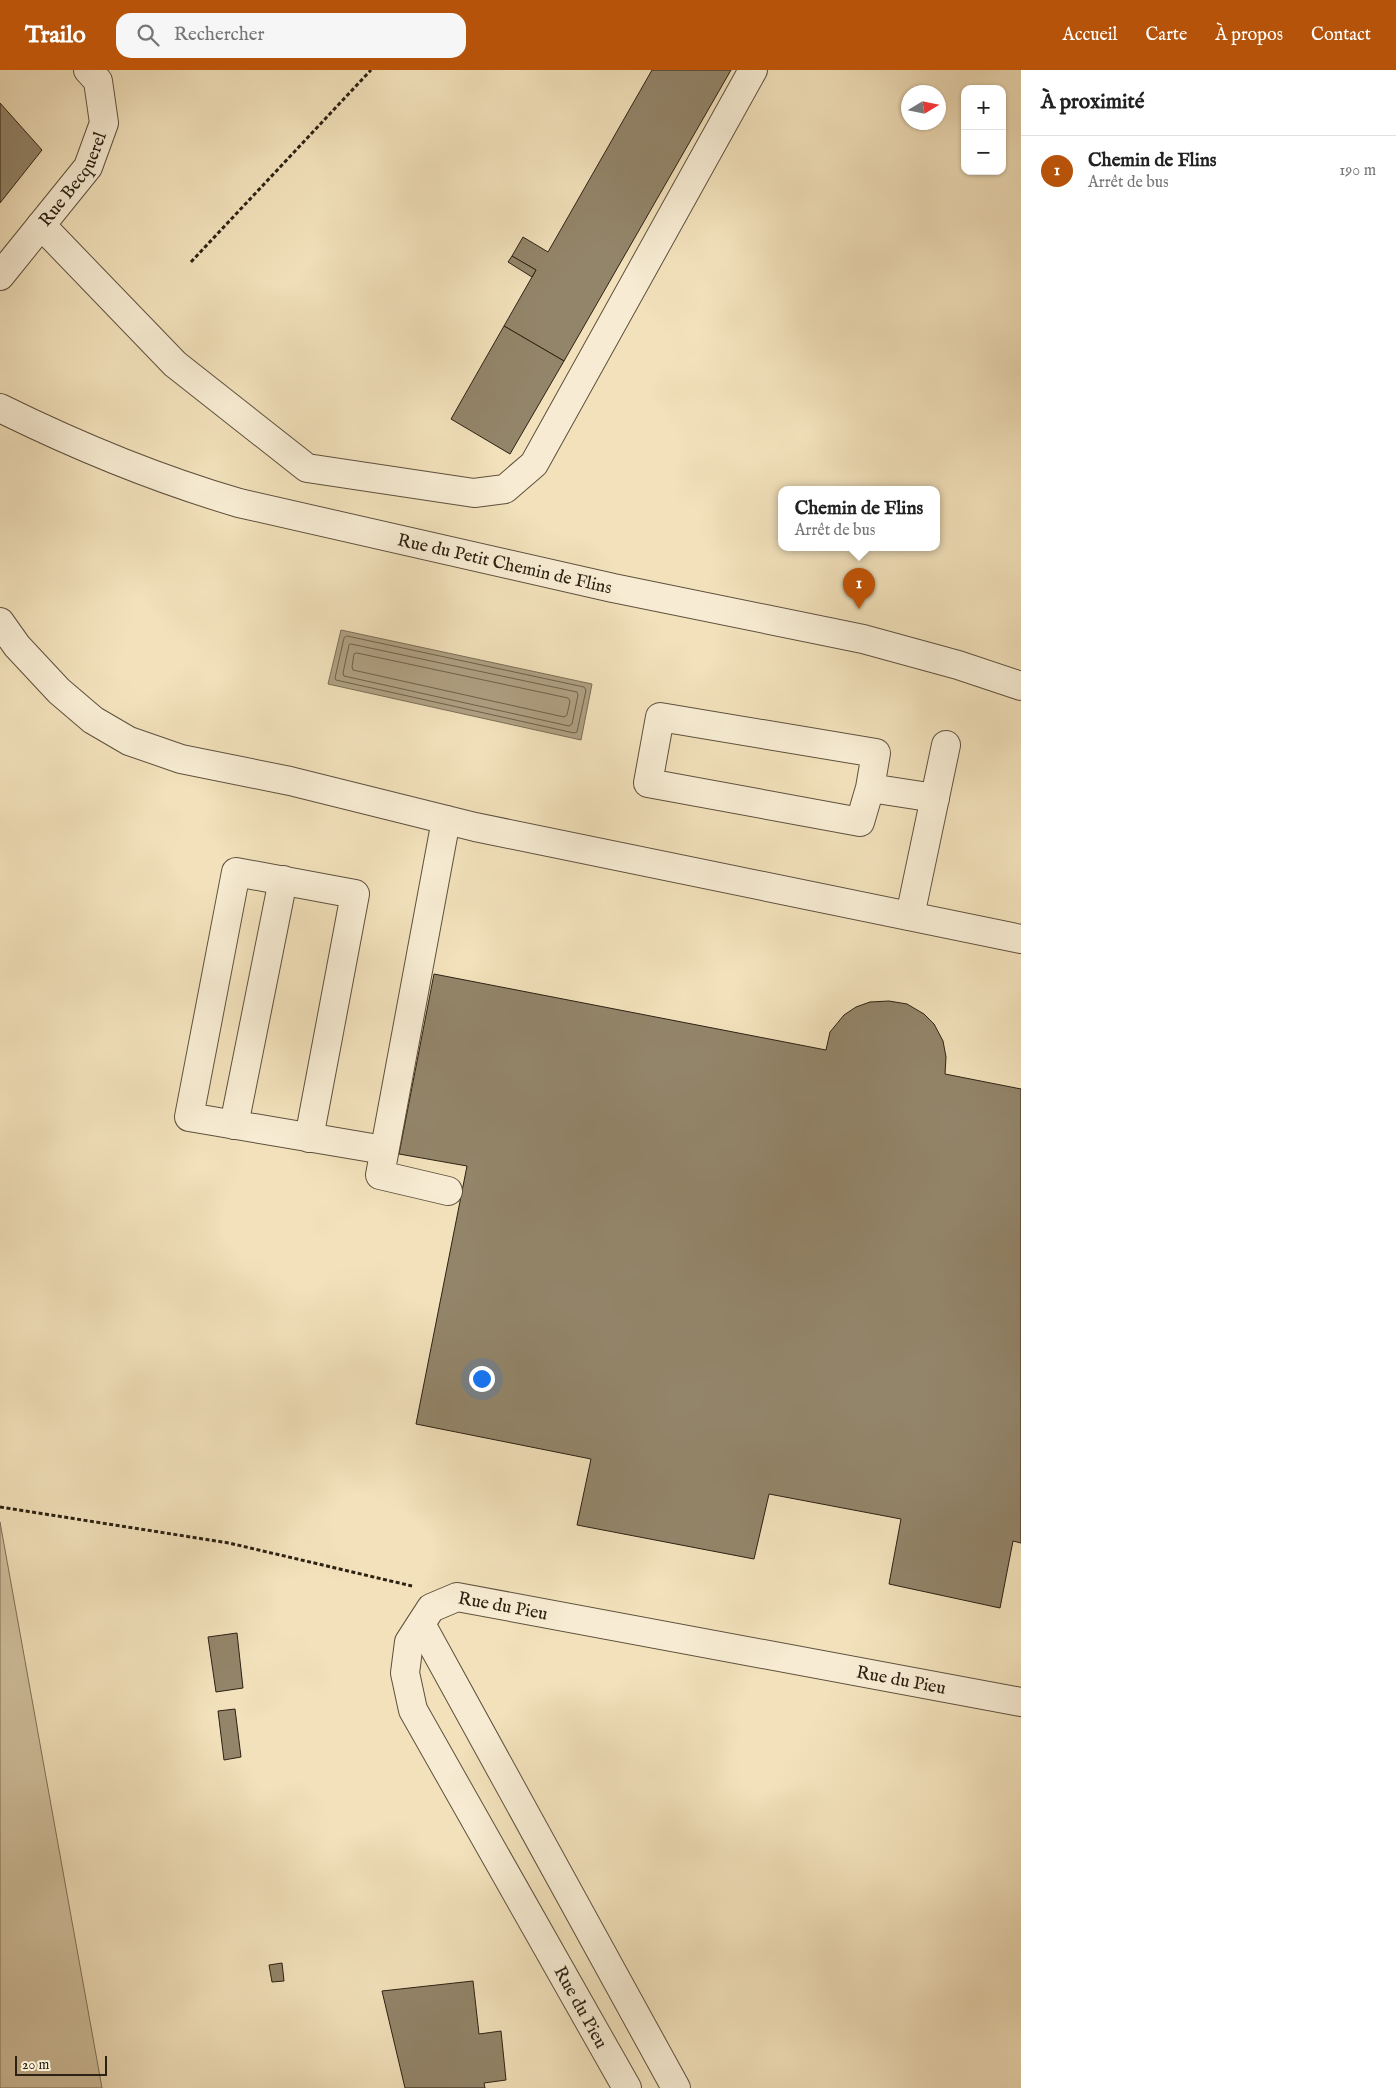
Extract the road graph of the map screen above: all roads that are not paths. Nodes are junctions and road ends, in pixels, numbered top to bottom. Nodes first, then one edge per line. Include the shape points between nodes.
1 (88, 70) edge
2 (754, 70) edge
3 (41, 225) junction
4 (0, 276) edge
5 (0, 408) edge
6 (0, 622) edge
7 (1021, 686) edge
8 (946, 745) dead end
9 (870, 788) junction
10 (935, 798) junction
11 (446, 820) junction
12 (283, 880) junction
13 (910, 916) junction
14 (1021, 939) edge
15 (234, 1125) junction
16 (309, 1138) junction
17 (384, 1150) junction
18 (448, 1191) dead end
19 (421, 1624) junction
20 (1021, 1702) edge
21 (626, 2088) edge
22 (676, 2088) edge

1 - 3 street, Rue Becquerel via 98,81 104,123 88,167
2 - 3 street via 534,464 505,489 474,493 307,468 175,364
3 - 4 street, Rue Becquerel
5 - 7 street, Rue du Petit Chemin de Flins via 91,450 192,490 239,503 613,588 863,639
6 - 11 street via 59,692 93,720 128,741 181,760 290,781
8 - 10 street
9 - 9 street via 876,753 660,717 648,782 860,822
9 - 10 street
10 - 13 street
11 - 13 street
11 - 17 street
12 - 15 street
12 - 15 street via 236,872 188,1117
12 - 16 street via 355,894
13 - 14 street
15 - 16 street
16 - 17 street
17 - 18 street via 380,1175
19 - 20 street, Rue du Pieu via 432,1608 457,1597
19 - 21 street, Rue du Pieu via 409,1642 405,1673 413,1710
19 - 22 street

